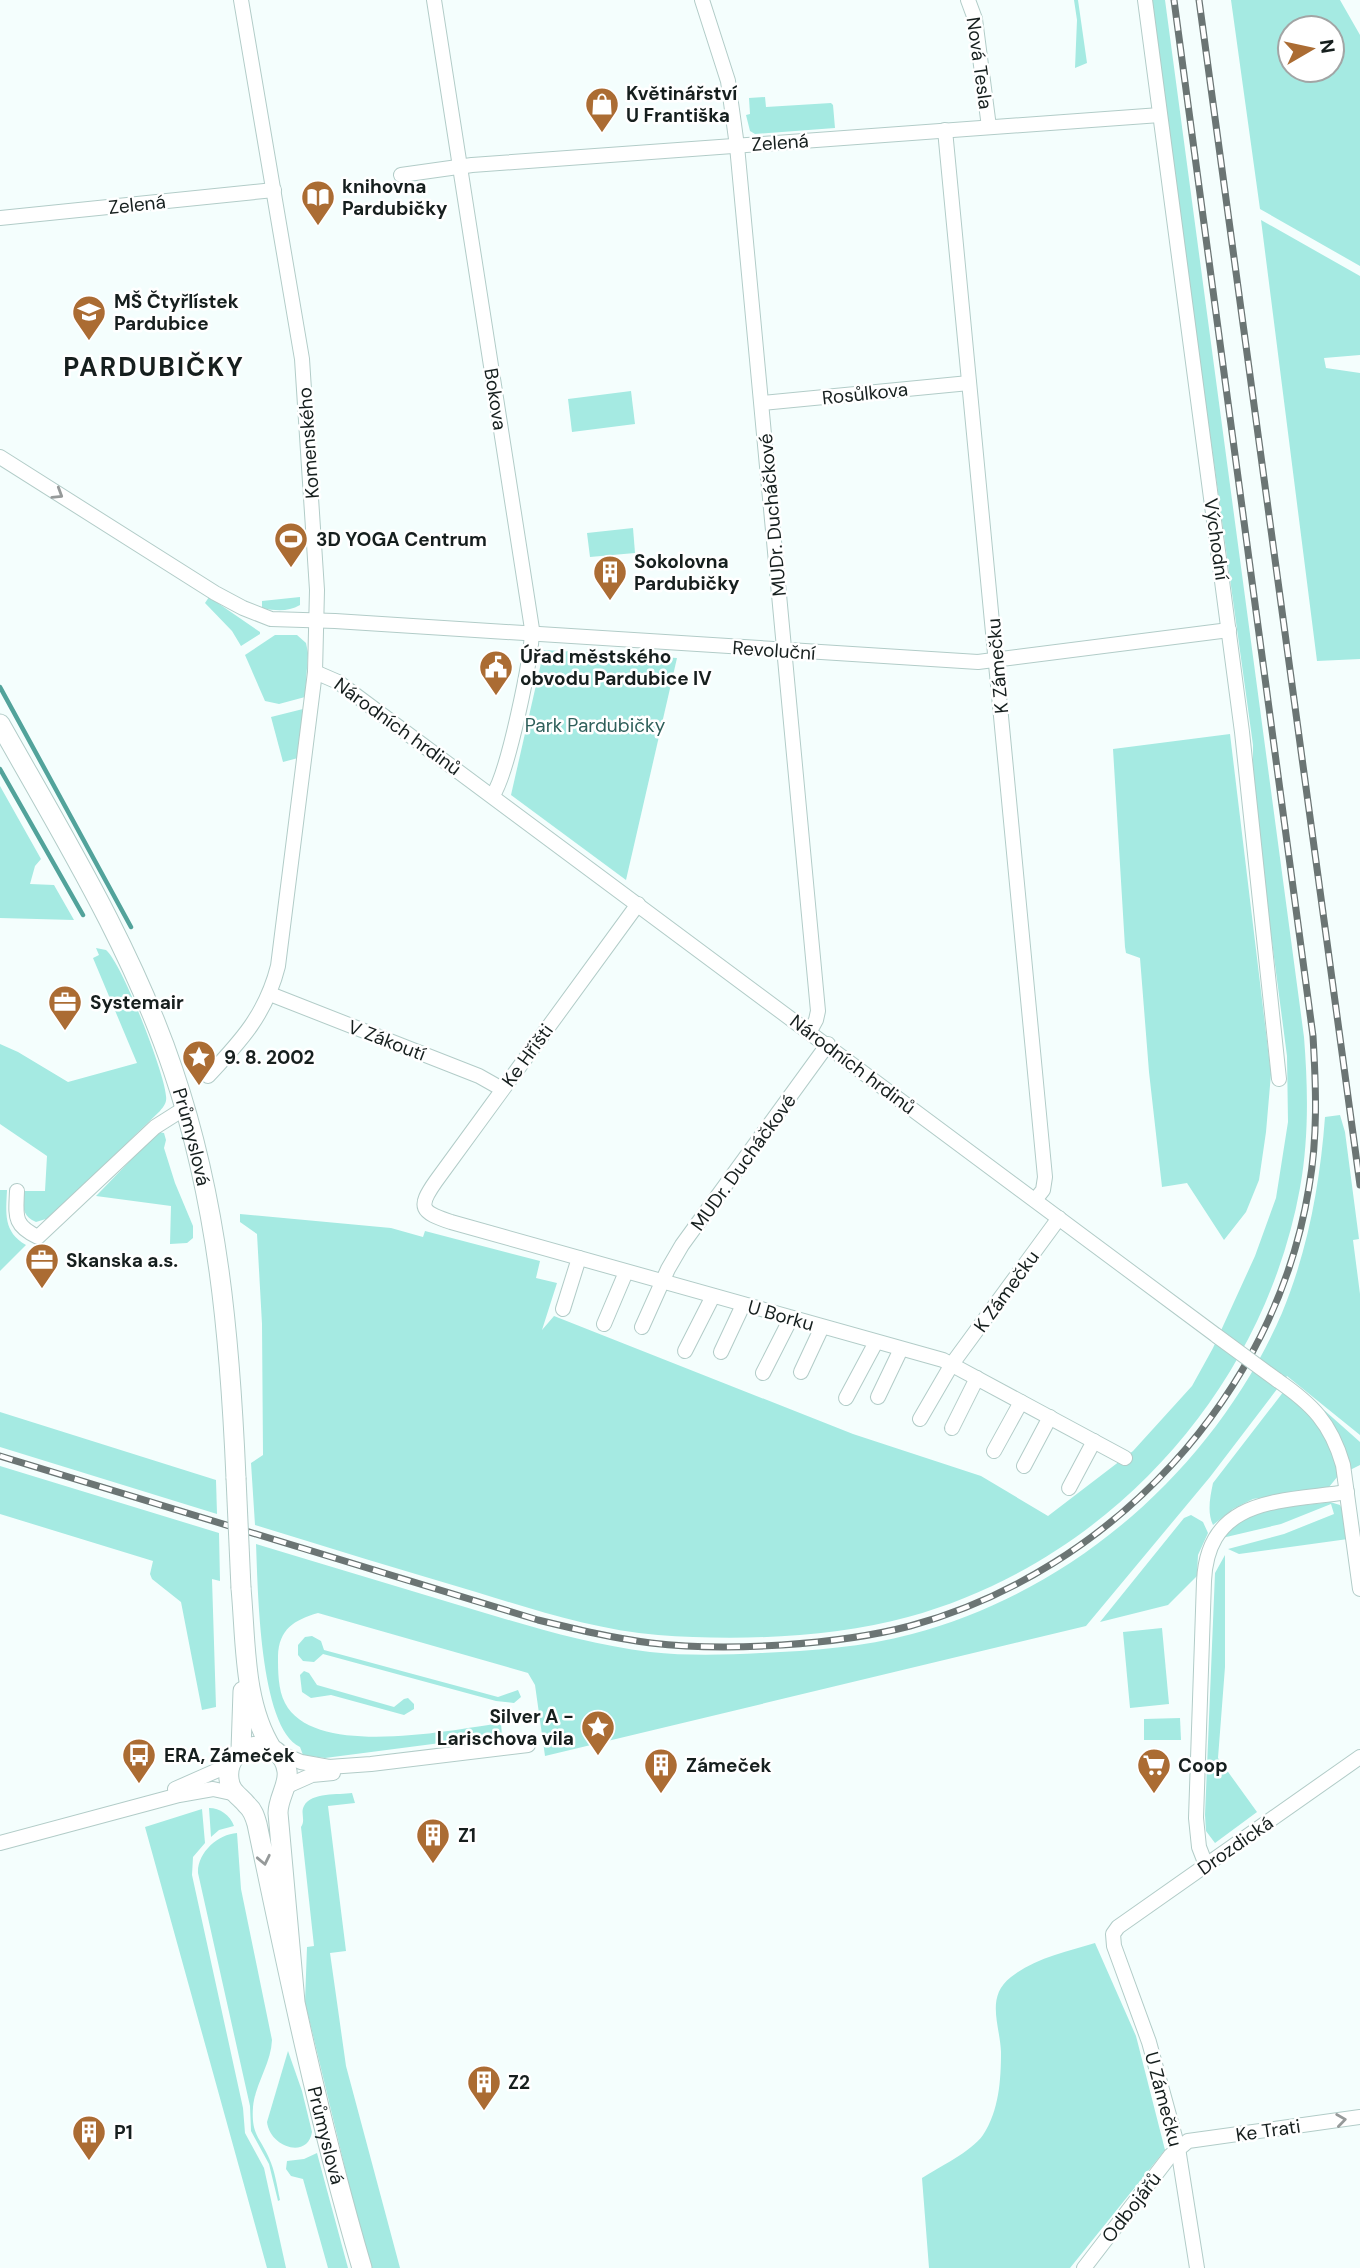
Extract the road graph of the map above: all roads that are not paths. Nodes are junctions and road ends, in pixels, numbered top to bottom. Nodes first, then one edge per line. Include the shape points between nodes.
1 (241, 0) edge
2 (434, 0) edge
3 (702, 0) edge
4 (968, 0) edge
5 (1145, 0) edge
6 (1160, 115) junction
7 (989, 127) junction
8 (945, 130) junction
9 (737, 146) junction
10 (459, 167) junction
11 (401, 175) dead end
12 (274, 190) junction
13 (0, 218) edge
14 (969, 383) junction
15 (762, 403) junction
16 (0, 457) edge
17 (318, 621) junction
18 (1229, 630) junction
19 (532, 635) junction
20 (784, 651) junction
21 (996, 661) junction
22 (315, 671) junction
23 (0, 724) edge
24 (493, 795) junction
25 (638, 904) junction
26 (270, 995) junction
27 (810, 1031) junction
28 (828, 1044) junction
29 (208, 1076) dead end
30 (1279, 1079) dead end
31 (502, 1089) junction
32 (185, 1108) junction
33 (17, 1191) dead end
34 (1035, 1200) junction
35 (424, 1208) joint
36 (1059, 1218) junction
37 (579, 1258) junction
38 (626, 1272) junction
39 (664, 1283) junction
40 (713, 1296) junction
41 (743, 1304) junction
42 (563, 1309) dead end
43 (791, 1318) junction
44 (604, 1324) dead end
45 (822, 1326) junction
46 (642, 1327) dead end
47 (876, 1342) junction
48 (901, 1349) junction
49 (685, 1351) dead end
50 (721, 1352) dead end
51 (952, 1364) junction
52 (801, 1372) dead end
53 (763, 1373) dead end
54 (977, 1378) junction
55 (878, 1397) dead end
56 (846, 1398) dead end
57 (1021, 1402) junction
58 (1049, 1416) junction
59 (920, 1419) dead end
60 (952, 1428) dead end
61 (1094, 1441) junction
62 (994, 1451) dead end
63 (1125, 1458) dead end
64 (1024, 1466) dead end
65 (1069, 1488) dead end
66 (1347, 1492) junction
67 (241, 1588) junction
68 (1360, 1590) edge
69 (528, 1745) dead end
70 (274, 1750) junction
71 (237, 1754) junction
72 (1360, 1757) edge
73 (371, 1764) junction
74 (283, 1790) junction
75 (238, 1796) junction
76 (98, 1816) junction
77 (0, 1843) edge
78 (1206, 1865) junction
79 (1113, 1934) joint
80 (295, 2002) junction
81 (1360, 2117) edge
82 (1178, 2148) junction
83 (362, 2268) edge
84 (1084, 2268) edge
85 (1197, 2268) edge

1 - 12 street, Komenského
2 - 10 street, Bokova
3 - 9 street, MUDr. Ducháčkové via 728,81
4 - 7 street, Nová Tesla via 975,19
5 - 6 street, Východní
6 - 7 street, Zelená
6 - 18 street, Východní
7 - 8 street, Zelená
8 - 9 street, Zelená
8 - 14 street, K Zámečku
9 - 10 street, Zelená
9 - 15 street, MUDr. Ducháčkové
10 - 11 street, Zelená
10 - 19 street, Bokova
12 - 13 street, Zelená
12 - 17 street, Komenského via 302,359
14 - 15 street, Rosůlkova
14 - 21 street, K Zámečku
15 - 20 street, MUDr. Ducháčkové
16 -> 17 street via 255,614
17 - 19 street, Revoluční
17 - 22 street, Komenského
18 - 21 street, Revoluční
18 - 30 street, Východní
19 - 20 street, Revoluční
19 - 24 street, Bokova via 502,778
20 - 21 street, Revoluční
20 - 27 street, MUDr. Ducháčkové via 818,1011
21 - 34 street, K Zámečku via 1045,1177
22 - 24 street, Národních hrdinů via 338,682
22 - 26 street, Komenského via 281,946
23 - 32 main road, Průmyslová via 128,960
24 - 25 street, Národních hrdinů
25 - 27 street, Národních hrdinů
25 - 31 street, Ke Hřišti
26 - 29 street, Komenského via 244,1037
26 - 31 street, V Zákoutí
27 - 28 street, Národních hrdinů
28 - 34 street, Národních hrdinů
28 - 39 street, MUDr. Ducháčkové via 682,1245
31 - 35 street, Ke Hřišti via 428,1192
32 - 33 street via 155,1127 38,1237 19,1225
32 - 67 main road, Průmyslová, bridge via 217,1252 229,1353
34 - 36 street, Národních hrdinů
35 - 37 street, U Borku via 444,1220
36 - 51 street, K Zámečku
36 - 66 street, Národních hrdinů, bridge via 1313,1406 1339,1451
37 - 38 street, U Borku
37 - 42 street
38 - 39 street, U Borku
38 - 44 street
39 - 40 street, U Borku
39 - 46 street, MUDr. Ducháčkové
40 - 41 street, U Borku
40 - 49 street
41 - 43 street, U Borku
41 - 50 street
43 - 45 street, U Borku
43 - 53 street
45 - 47 street, U Borku
45 - 52 street
47 - 48 street, U Borku
47 - 56 street
48 - 51 street, U Borku
48 - 55 street
51 - 54 street, U Borku
51 - 59 street, K Zámečku
54 - 57 street, U Borku
54 - 60 street
57 - 58 street, U Borku
57 - 62 street
58 - 61 street, U Borku
58 - 64 street
61 - 63 street, U Borku
61 - 65 street
66 - 68 street, Národních hrdinů
66 - 78 street via 1247,1509 1225,1524 1208,1550 1196,1818
67 - 70 main road, Průmyslová via 251,1685 260,1725
67 - 71 main road, Průmyslová via 243,1711
69 - 73 street
70 - 71 main road via 256,1745
70 - 73 street via 329,1767
70 - 74 main road, Průmyslová via 287,1768
71 - 75 main road, Průmyslová via 229,1779
71 - 76 street via 201,1778
72 - 78 street, Drozdická
73 - 74 street via 312,1775
74 - 75 main road via 273,1801 262,1804 250,1804
74 - 80 main road, Průmyslová via 278,1813
75 - 76 street via 202,1790
75 -> 80 main road, Průmyslová via 257,1824
76 - 77 street
78 - 79 street, Drozdická
79 - 82 street, U Zámečku
80 - 83 main road, Průmyslová
82 -> 81 street, Ke Trati via 1199,2139
82 - 84 street, Odbojářů
82 - 85 street, U Zámečku

